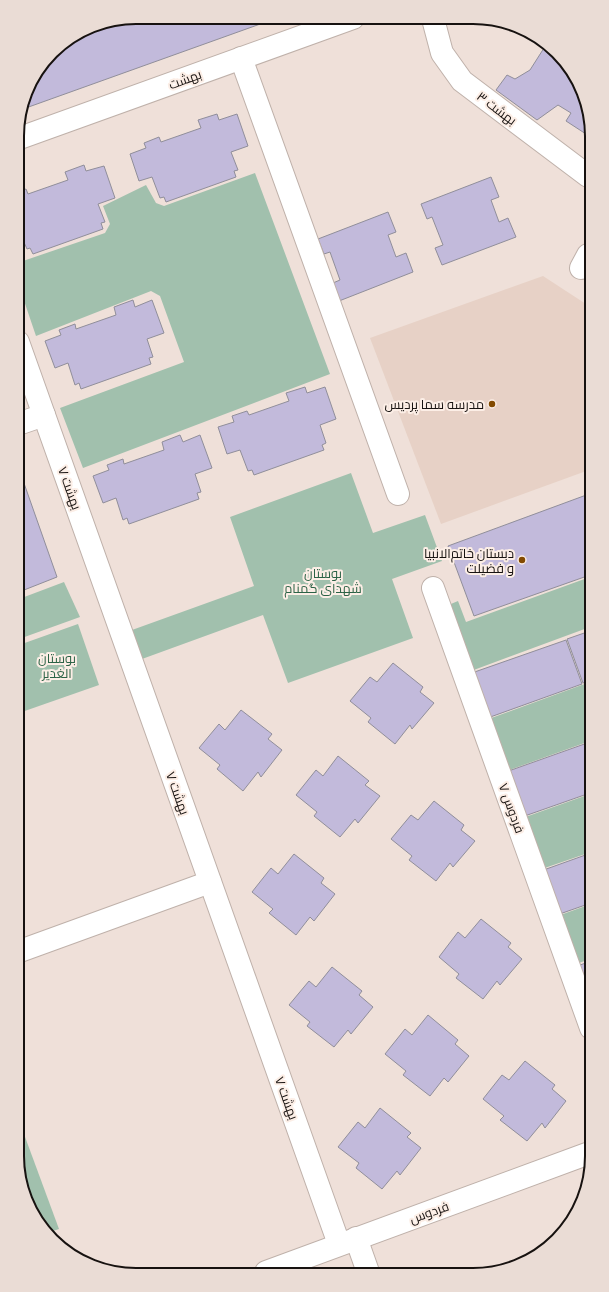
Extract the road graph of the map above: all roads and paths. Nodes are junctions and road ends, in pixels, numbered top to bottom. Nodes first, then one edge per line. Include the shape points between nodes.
1 (336, 24) edge
2 (434, 24) edge
3 (241, 58) junction
4 (24, 136) edge
5 (585, 174) edge
6 (24, 359) edge
7 (44, 415) junction
8 (24, 422) edge
9 (398, 494) dead end
10 (433, 588) dead end
11 (210, 882) junction
12 (24, 950) edge
13 (585, 1011) edge
14 (585, 1155) edge
15 (348, 1241) junction
16 (277, 1268) edge
17 (365, 1268) edge

1 - 3 street, بهشت
2 - 5 street, بهشت ۳ via 442,53 462,81
3 - 4 street, بهشت
3 - 9 street
6 - 7 street, بهشت ۷
7 - 8 street
7 - 11 street, بهشت ۷
10 - 13 street, فردوس ۷
11 - 12 street
11 - 15 street, بهشت ۷
14 - 15 street, فردوس
15 - 16 street, فردوس
15 - 17 street, بهشت ۷

